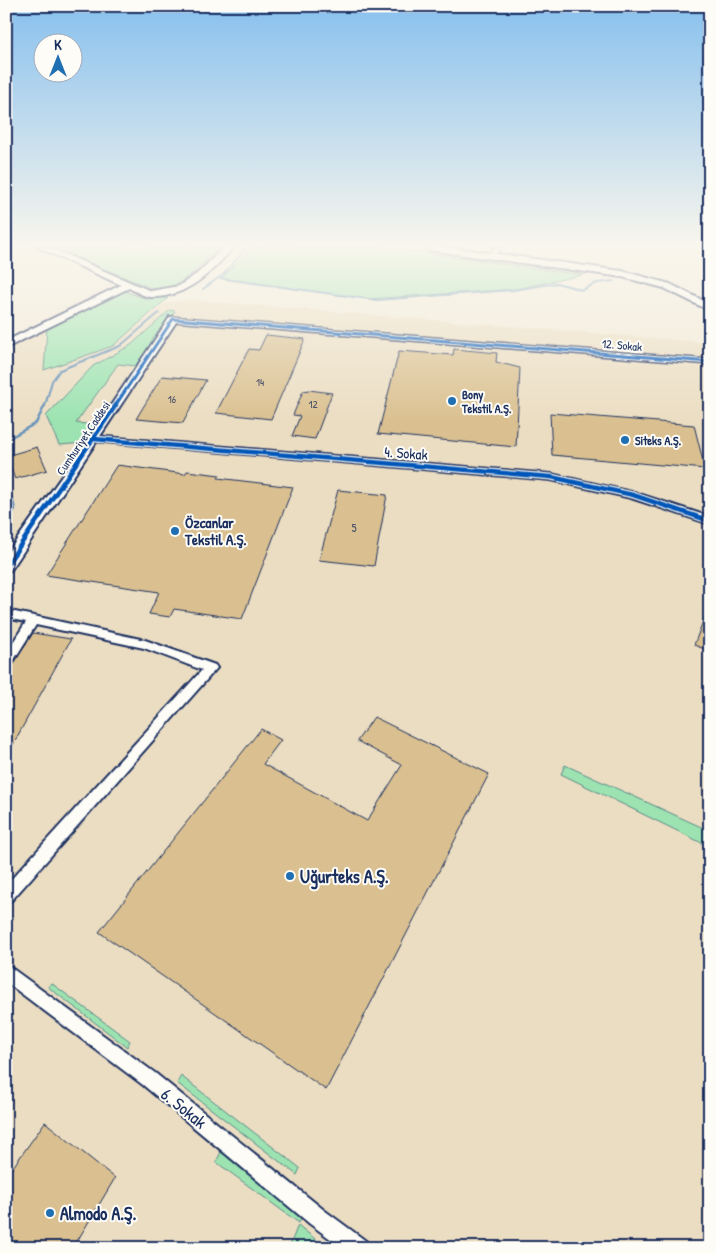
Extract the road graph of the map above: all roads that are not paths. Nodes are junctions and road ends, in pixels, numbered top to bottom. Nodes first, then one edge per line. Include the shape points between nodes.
1 (86, 306) edge
2 (173, 318) joint
3 (6, 345) edge
4 (710, 362) edge
5 (94, 439) junction
6 (710, 521) edge
7 (6, 566) edge
8 (6, 614) edge
9 (33, 620) junction
10 (6, 662) edge
11 (6, 896) edge
12 (6, 972) edge
13 (359, 1248) edge

1 - 3 street
2 - 4 street, 12. Sokak
2 - 5 street, Cumhuriyet Caddesi
5 - 6 street, 4. Sokak via 551,477 633,494
5 - 7 street, Cumhuriyet Caddesi
8 - 9 street
9 - 10 street
9 - 11 street via 145,644 211,668
12 - 13 street, 6. Sokak via 149,1079

